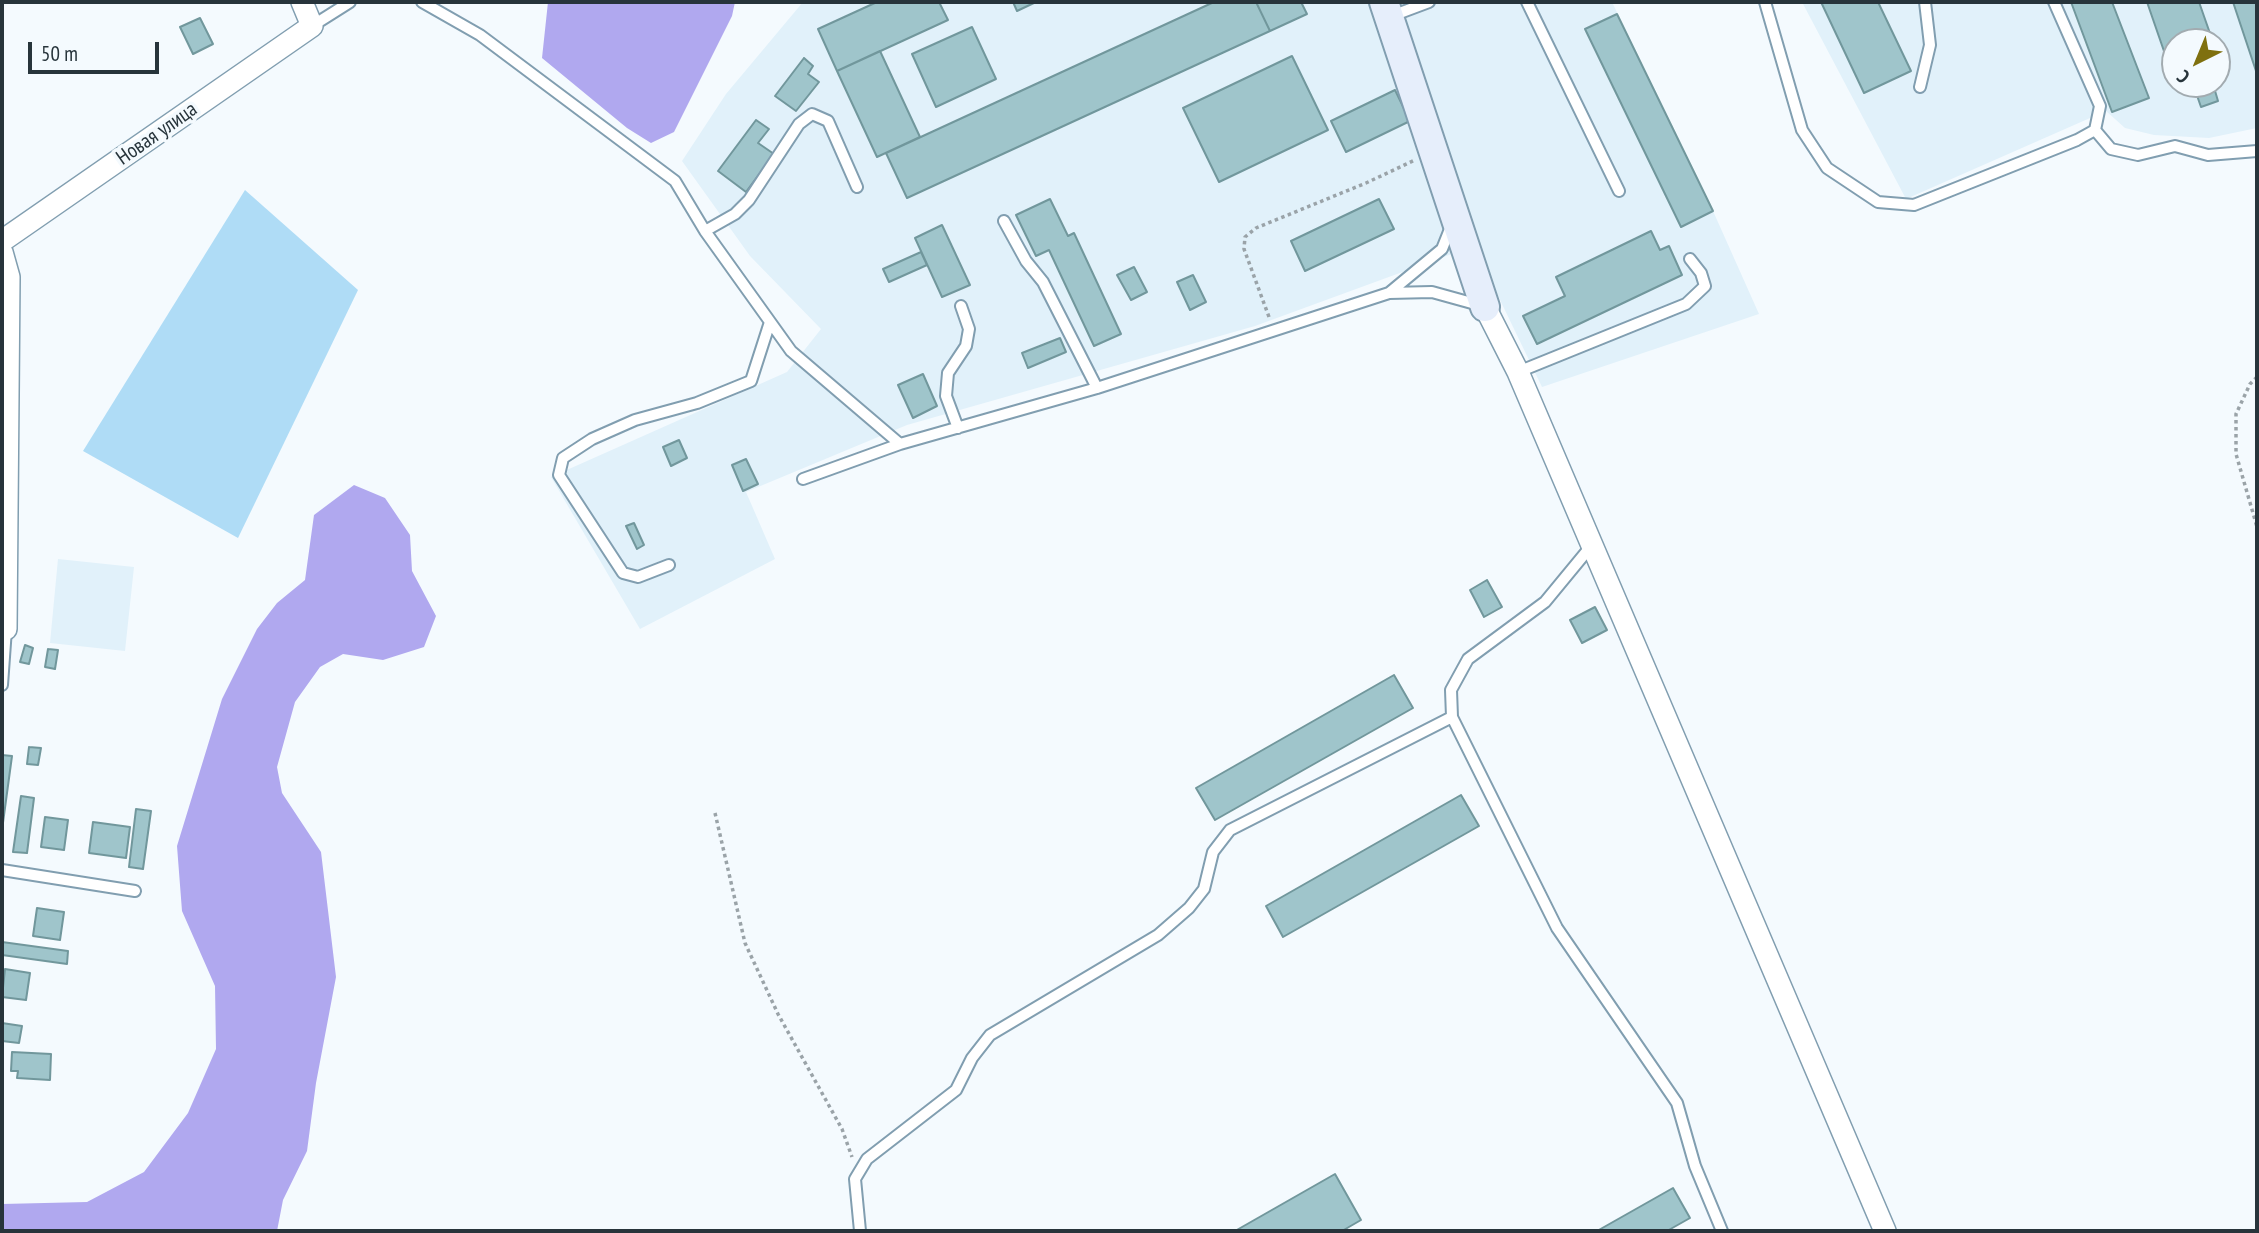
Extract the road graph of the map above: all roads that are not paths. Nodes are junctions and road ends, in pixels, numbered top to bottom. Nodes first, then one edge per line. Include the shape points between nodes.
1 (302, 2) edge
2 (350, 2) edge
3 (422, 2) edge
4 (1429, 2) edge
5 (1527, 2) edge
6 (1765, 2) edge
7 (1925, 2) edge
8 (2054, 2) edge
9 (1387, 9) edge
10 (312, 26) junction
11 (1920, 87) dead end
12 (2095, 130) junction
13 (2257, 151) edge
14 (857, 187) dead end
15 (1619, 191) dead end
16 (1455, 216) junction
17 (1004, 221) dead end
18 (705, 231) junction
19 (2, 241) edge
20 (2, 252) edge
21 (1690, 260) dead end
22 (1389, 293) junction
23 (961, 306) dead end
24 (1485, 307) junction
25 (769, 322) junction
26 (1518, 372) junction
27 (1097, 388) junction
28 (958, 428) junction
29 (900, 444) junction
30 (803, 479) dead end
31 (1592, 545) junction
32 (669, 565) dead end
33 (6, 629) joint
34 (2, 685) edge
35 (1452, 718) junction
36 (2, 870) edge
37 (135, 891) dead end
38 (860, 1231) edge
39 (1722, 1231) edge
40 (1885, 1231) edge

1 - 10 street
2 - 10 lane
3 - 18 lane via 480,35 675,181
4 - 9 lane
5 - 15 lane
6 - 12 lane via 1802,130 1827,168 1878,202 1914,205
7 - 11 lane via 1930,45
8 - 12 lane via 2099,106
9 - 16 street
10 - 19 street, Новая улица
12 - 13 lane via 2111,149 2138,155 2175,146 2208,155
14 - 18 lane via 828,121 812,114 799,124 749,200
16 - 22 lane via 1442,249
16 - 24 street
17 - 27 lane via 1043,282
18 - 25 lane
20 - 33 street via 9,277
21 - 26 lane via 1705,286 1686,304
22 - 24 lane via 1432,292
22 - 27 lane
23 - 28 lane via 969,329 966,346 948,373 946,396
24 - 26 street
25 - 29 lane via 791,351
25 - 32 lane via 751,381 697,404 635,420 563,458 559,475 623,573 638,577
26 - 31 street
27 - 28 lane
28 - 29 lane
29 - 30 lane
31 - 35 lane via 1545,603 1468,659 1451,690
31 - 40 street
33 - 34 lane
35 - 38 lane via 1230,830 1213,852 1204,889 1158,935 990,1035 956,1090 867,1159 855,1179
35 - 39 lane via 1557,928 1677,1103 1695,1166
36 - 37 lane

